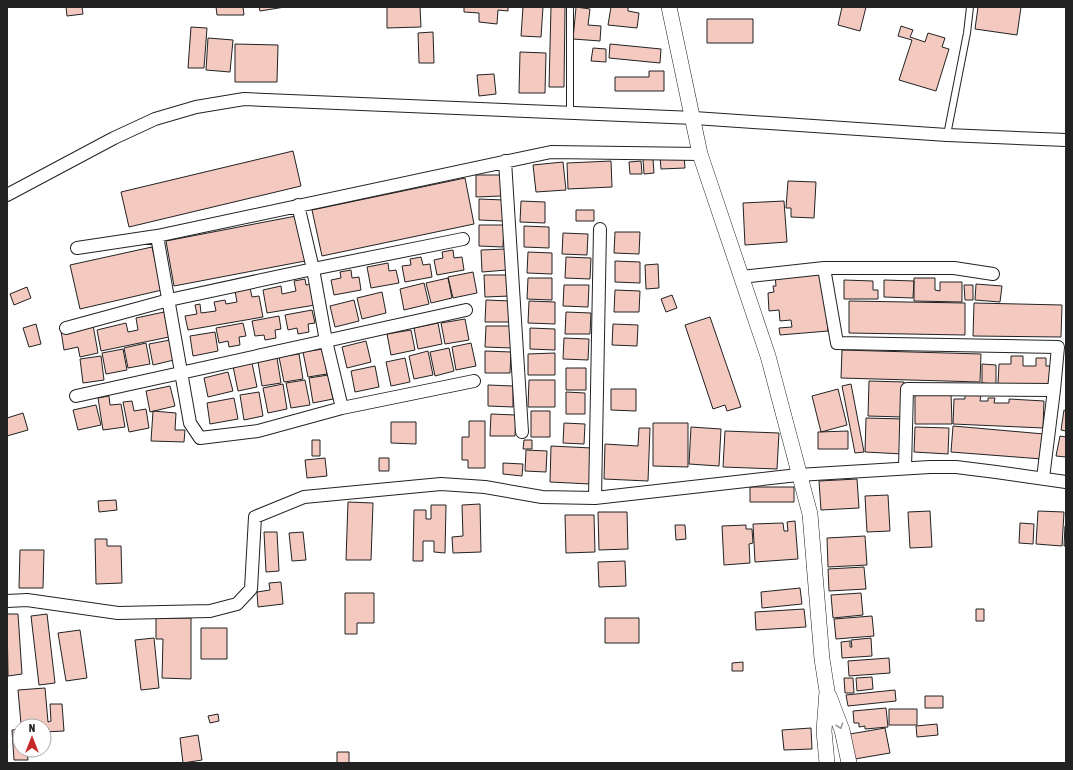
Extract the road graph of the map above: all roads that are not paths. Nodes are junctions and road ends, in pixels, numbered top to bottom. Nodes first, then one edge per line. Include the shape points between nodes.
1 (570, 7) edge
2 (669, 7) edge
3 (970, 7) edge
4 (570, 112) junction
5 (694, 118) junction
6 (947, 135) junction
7 (1066, 140) edge
8 (700, 154) junction
9 (505, 161) junction
10 (7, 195) edge
11 (298, 205) junction
12 (600, 228) dead end
13 (157, 236) junction
14 (463, 239) dead end
15 (77, 248) dead end
16 (824, 268) junction
17 (313, 269) junction
18 (993, 274) dead end
19 (741, 277) junction
20 (169, 300) junction
21 (466, 310) dead end
22 (66, 328) dead end
23 (326, 341) junction
24 (181, 372) junction
25 (474, 381) dead end
26 (1054, 390) junction
27 (76, 396) dead end
28 (342, 408) junction
29 (522, 432) dead end
30 (905, 468) junction
31 (798, 475) junction
32 (1042, 478) junction
33 (1066, 482) edge
34 (595, 498) junction
35 (7, 601) edge
36 (827, 691) junction
37 (827, 763) edge
38 (849, 763) edge

1 - 4 lane
2 - 5 street
3 - 6 lane
4 - 5 street
4 - 10 street via 244,99 196,107 155,119
5 - 6 street
5 - 8 street
6 - 7 street
8 - 9 street via 551,152
8 - 19 street
9 - 11 street
9 - 29 street
11 - 13 street
11 - 17 street
12 - 34 street
13 - 15 street
13 - 20 street
14 - 17 street
16 - 18 street via 954,268
16 - 19 street
16 - 26 street via 838,343 1058,347
17 - 20 street
17 - 23 street
19 - 31 street via 768,356
20 - 22 street
20 - 24 street
21 - 23 street
23 - 24 street
23 - 28 street
24 - 27 street
24 - 28 street via 190,422 200,438 258,431
25 - 28 street
26 - 30 street via 907,390
26 - 32 street
30 - 31 street
30 - 32 street via 956,468
31 - 34 street
31 - 36 street via 810,514
32 - 33 street
34 - 35 street via 542,497 486,487 441,484 304,497 255,517 251,589 237,604 210,611 118,613 27,600
36 - 37 street via 824,731
36 -> 38 street via 842,730

